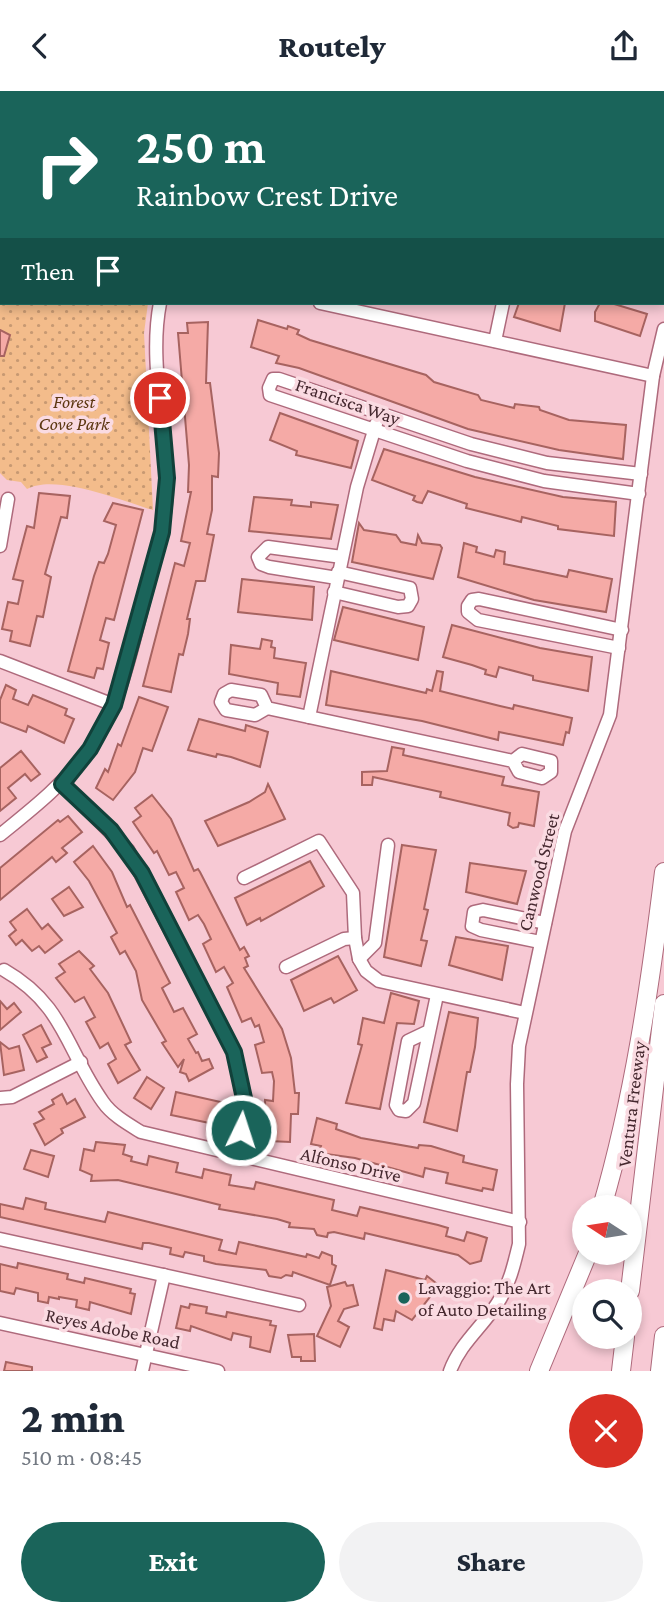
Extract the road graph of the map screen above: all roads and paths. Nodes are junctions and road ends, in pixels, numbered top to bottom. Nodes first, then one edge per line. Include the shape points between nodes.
1 (160, 305) edge
2 (333, 305) edge
3 (503, 305) edge
4 (664, 328) edge
5 (495, 341) junction
6 (653, 376) junction
7 (379, 413) junction
8 (374, 430) junction
9 (471, 444) junction
10 (467, 461) junction
11 (547, 463) junction
12 (641, 474) junction
13 (544, 481) junction
14 (639, 494) junction
15 (8, 499) dead end
16 (0, 546) edge
17 (342, 557) junction
18 (338, 575) junction
19 (334, 592) junction
20 (533, 612) junction
21 (622, 630) junction
22 (528, 632) junction
23 (619, 648) junction
24 (0, 661) edge
25 (114, 705) junction
26 (267, 708) dead end
27 (309, 717) junction
28 (513, 761) dead end
29 (62, 784) junction
30 (0, 835) edge
31 (388, 845) dead end
32 (664, 872) edge
33 (244, 878) dead end
34 (545, 923) junction
35 (355, 937) junction
36 (540, 942) junction
37 (359, 959) junction
38 (286, 967) dead end
39 (4, 970) dead end
40 (437, 995) junction
41 (664, 1004) edge
42 (525, 1013) junction
43 (429, 1031) junction
44 (81, 1062) junction
45 (0, 1098) edge
46 (237, 1157) junction
47 (605, 1195) edge
48 (520, 1222) junction
49 (0, 1239) edge
50 (583, 1265) edge
51 (164, 1275) junction
52 (631, 1279) edge
53 (299, 1304) dead end
54 (0, 1323) edge
55 (664, 1336) edge
56 (624, 1349) edge
57 (145, 1356) junction
58 (142, 1371) edge
59 (218, 1371) edge
60 (450, 1371) edge
61 (539, 1371) edge
62 (621, 1371) edge
63 (660, 1371) edge

1 - 25 street via 156,345 166,512
2 - 5 street
3 - 5 street
4 - 6 street, Canwood Street
5 - 6 street
6 - 12 street, Canwood Street
7 - 8 street
7 - 8 street, Francisca Way via 279,379 270,384 270,395
7 - 9 street, Francisca Way
8 - 10 street, Francisca Way
8 - 17 street
9 - 10 street
9 - 11 street, Francisca Way
10 - 13 street, Francisca Way
11 - 12 street, Francisca Way
11 - 13 street
12 - 14 street, Canwood Street
13 - 14 street, Francisca Way
14 - 21 street, Canwood Street
15 - 16 street
17 - 18 street
17 - 18 street via 268,547 258,557 269,568
18 - 19 street
18 - 19 street via 410,588 412,599 408,606 398,607
19 - 27 street
20 - 21 street
20 - 22 street
20 - 22 street via 479,599 467,606 468,613 478,620
21 - 23 street, Canwood Street
22 - 23 street
23 - 34 street, Canwood Street via 610,715 565,831
24 - 25 street
25 - 29 street via 90,749
26 - 27 street
27 - 28 street
29 - 30 street
29 - 46 street via 128,850 234,1052 245,1103
31 - 37 street via 375,943
32 - 47 highway via 637,1067
33 - 35 street via 319,841 353,893
34 - 36 street, Canwood Street
34 - 36 street via 483,910 474,912 471,919 472,926 481,930
35 - 37 street
35 - 38 street
36 - 42 street, Canwood Street
37 - 40 street via 379,981
39 - 44 street, Alfonso Drive via 36,992 59,1019
40 - 42 street
40 - 43 street
41 - 52 highway, Ventura Freeway
42 - 48 street, Canwood Street via 517,1084
43 - 43 street via 412,1108 399,1110 396,1105 408,1041
44 - 45 street via 12,1097
44 - 46 street, Alfonso Drive via 104,1103 141,1132
46 - 48 street, Alfonso Drive
48 - 60 street, Canwood Street via 519,1244 505,1289 468,1337
49 - 51 street
50 - 61 highway
51 - 53 street
51 - 57 street
54 - 57 street, Reyes Adobe Road
55 - 63 highway
56 - 62 highway
57 - 58 street
57 - 59 street, Reyes Adobe Road

